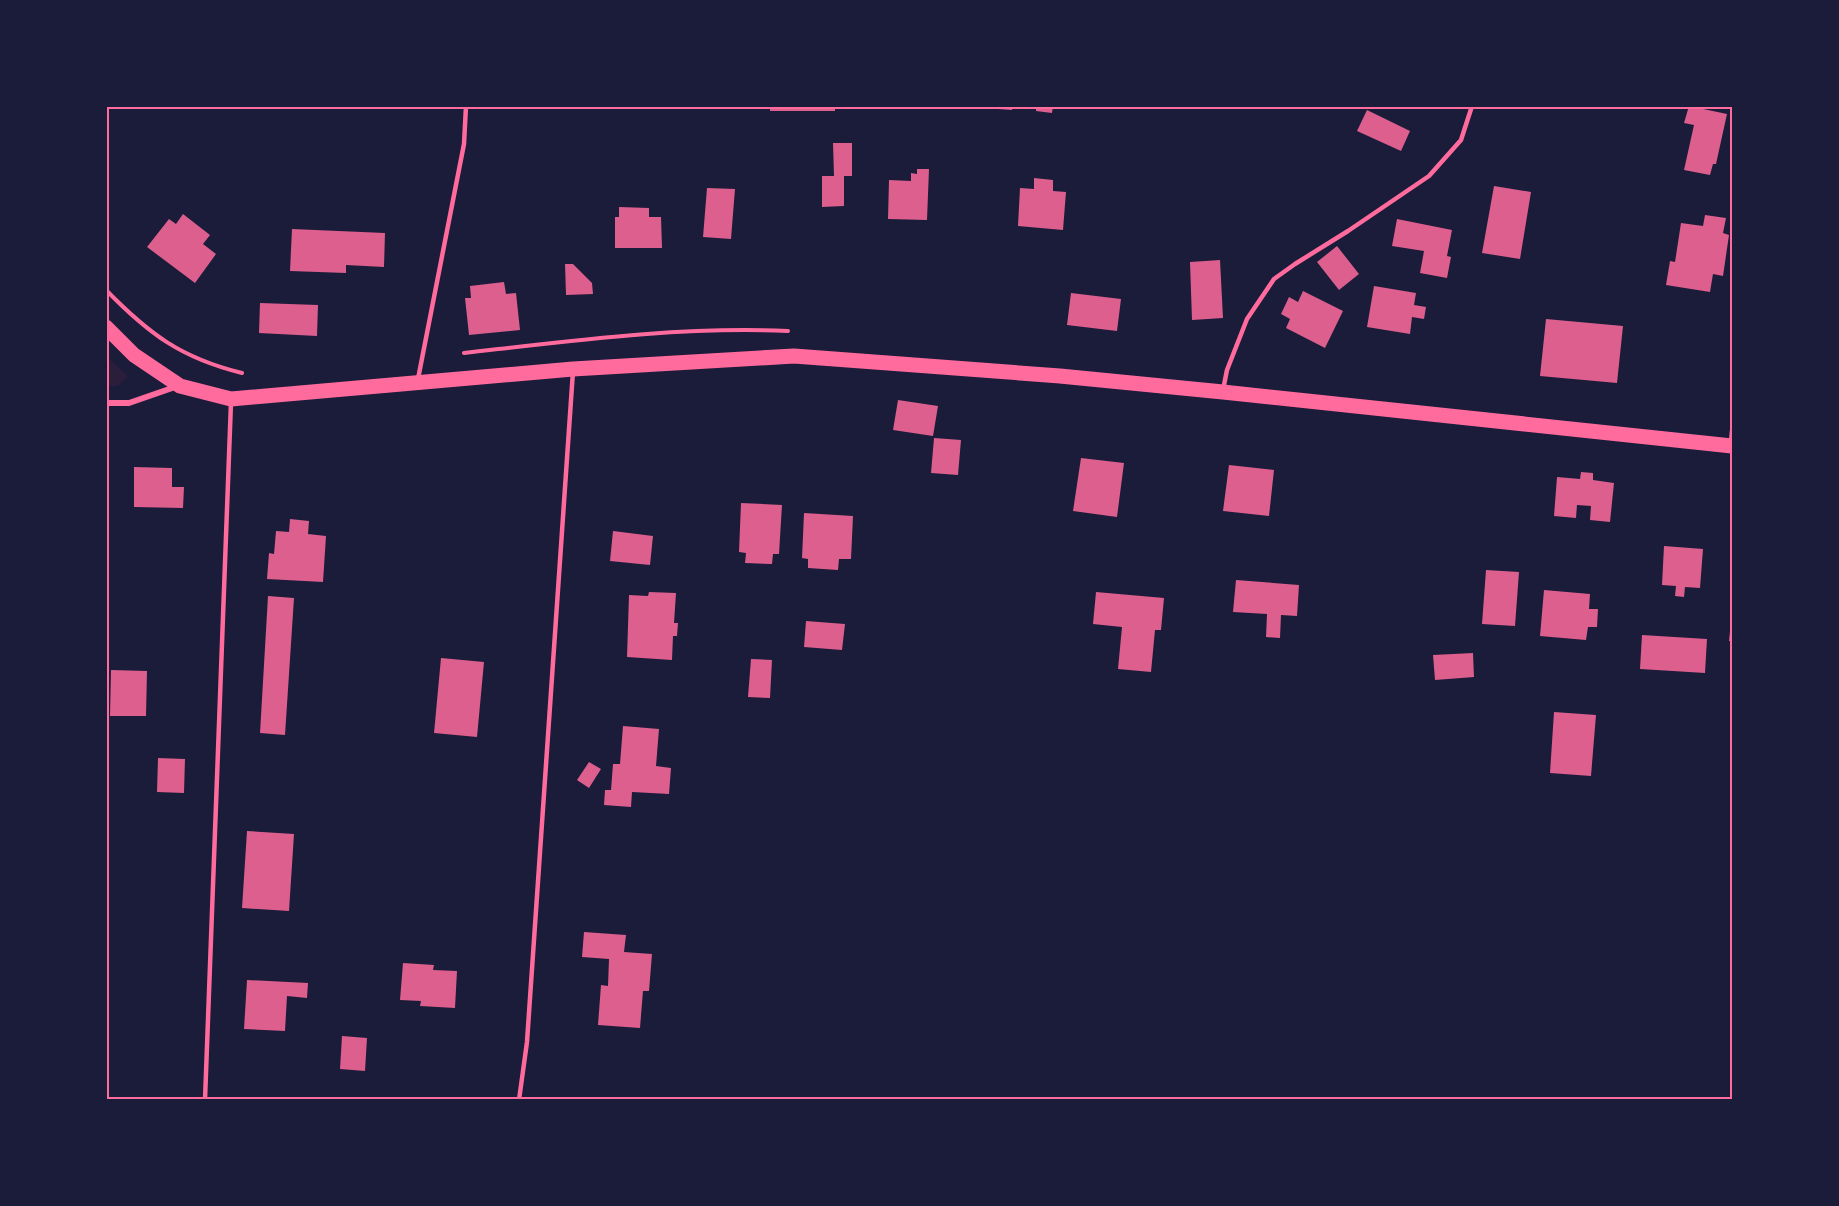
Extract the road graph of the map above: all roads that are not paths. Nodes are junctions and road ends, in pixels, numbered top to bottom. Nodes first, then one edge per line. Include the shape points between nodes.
1 (466, 106) edge
2 (1472, 106) edge
3 (106, 327) edge
4 (573, 369) junction
5 (417, 382) junction
6 (180, 386) junction
7 (1222, 392) junction
8 (231, 399) junction
9 (106, 403) edge
10 (1732, 441) edge
11 (206, 1100) edge
12 (519, 1100) edge

1 - 5 lane via 464,144
2 - 7 lane via 1461,140 1429,176 1274,279 1247,319
3 - 6 main road via 134,355
4 - 5 main road
4 - 7 main road via 794,356
4 - 12 lane via 528,1030
5 - 8 main road
6 - 8 main road
6 - 9 street via 129,403
7 - 10 main road
8 - 11 lane

